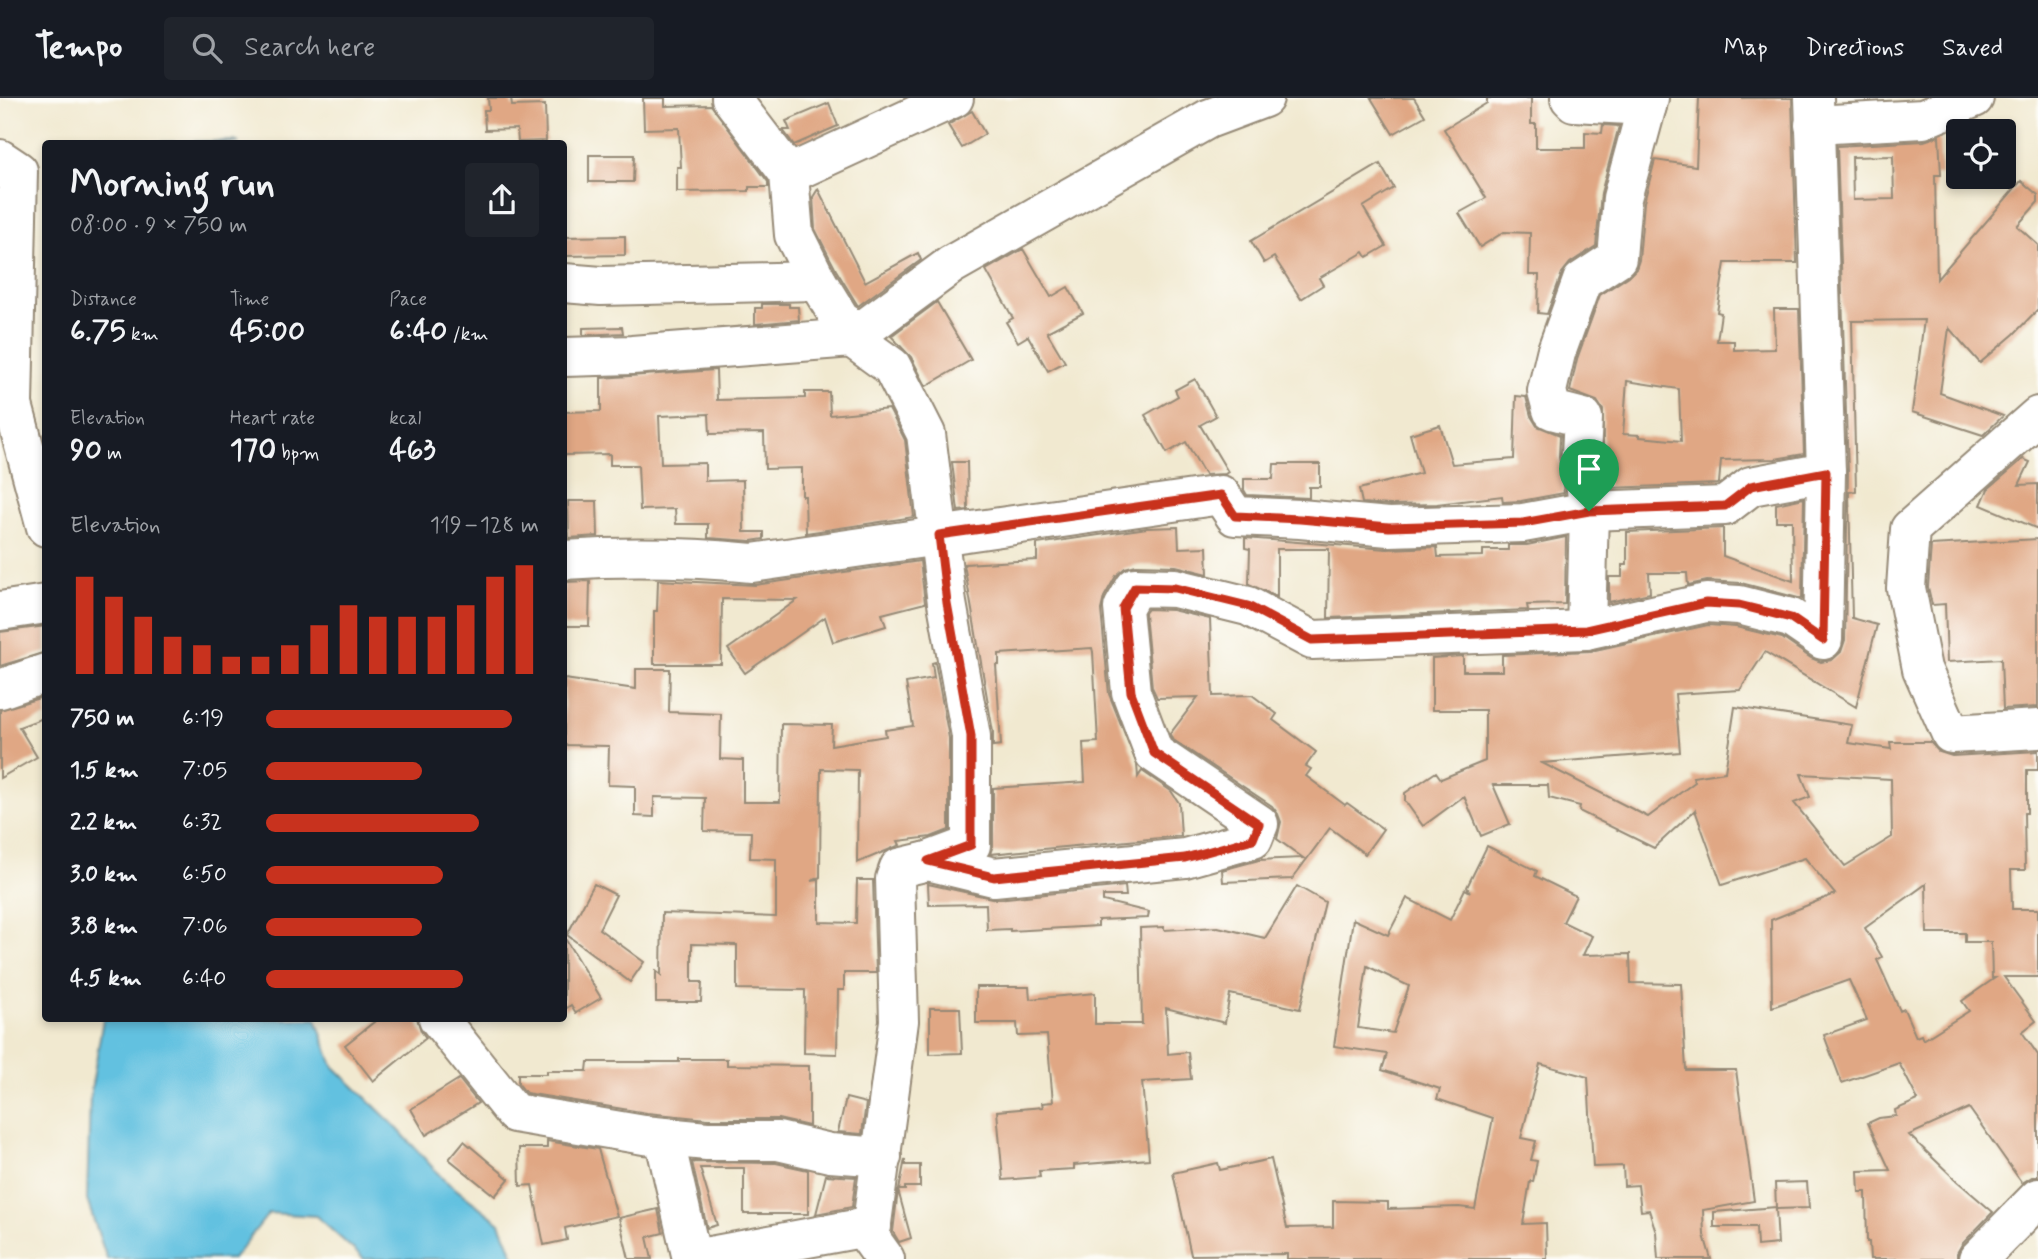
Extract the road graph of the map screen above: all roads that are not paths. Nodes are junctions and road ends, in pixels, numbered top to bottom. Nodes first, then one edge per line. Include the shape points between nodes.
1 (731, 98) edge
2 (1264, 98) edge
3 (1570, 98) edge
4 (1974, 98) edge
5 (950, 99) edge
6 (1648, 102) edge
7 (1814, 112) edge
8 (0, 159) edge
9 (789, 174) junction
10 (817, 281) junction
11 (567, 283) edge
12 (852, 338) junction
13 (567, 357) edge
14 (6, 397) edge
15 (2038, 416) edge
16 (1826, 472) junction
17 (1589, 511) junction
18 (42, 514) edge
19 (939, 535) junction
20 (567, 560) edge
21 (42, 605) edge
22 (0, 611) edge
23 (1586, 630) junction
24 (42, 674) edge
25 (0, 689) edge
26 (2038, 729) edge
27 (928, 861) junction
28 (441, 1022) edge
29 (664, 1137) junction
30 (882, 1157) junction
31 (2038, 1198) edge
32 (878, 1243) edge
33 (693, 1259) edge
34 (1978, 1259) edge

1 - 9 street
2 - 12 street via 1209,119 951,265
3 - 6 street via 1574,102
4 - 7 street via 1923,119
5 - 9 street
6 - 17 street via 1622,198 1617,258 1582,281 1547,391 1552,410 1584,418 1581,454
7 - 16 street
8 - 14 street via 18,171
9 - 10 street via 794,235
10 - 11 street
10 - 12 street
12 - 13 street
12 - 19 street via 892,367 926,434
14 - 18 street
15 - 26 street via 1910,529 1906,588 1922,669 1951,734
16 - 17 street via 1751,486 1725,506
16 - 23 street via 1823,640 1791,618 1739,605 1706,603
17 - 19 street via 1523,523 1389,527 1235,516 1221,495
17 - 23 street
19 - 20 street via 752,563 681,557
19 - 27 street via 971,736 971,845
21 - 22 street
23 - 27 street via 1312,640 1248,606 1175,588 1135,587 1123,608 1131,692 1154,753 1259,824 1253,839 1185,858 994,877
24 - 25 street
27 - 30 street via 898,868 895,879 899,1021
28 - 29 street via 514,1113
29 - 30 street via 778,1141 830,1153
29 - 33 street
30 - 32 street
31 - 34 street
32 - 33 street

